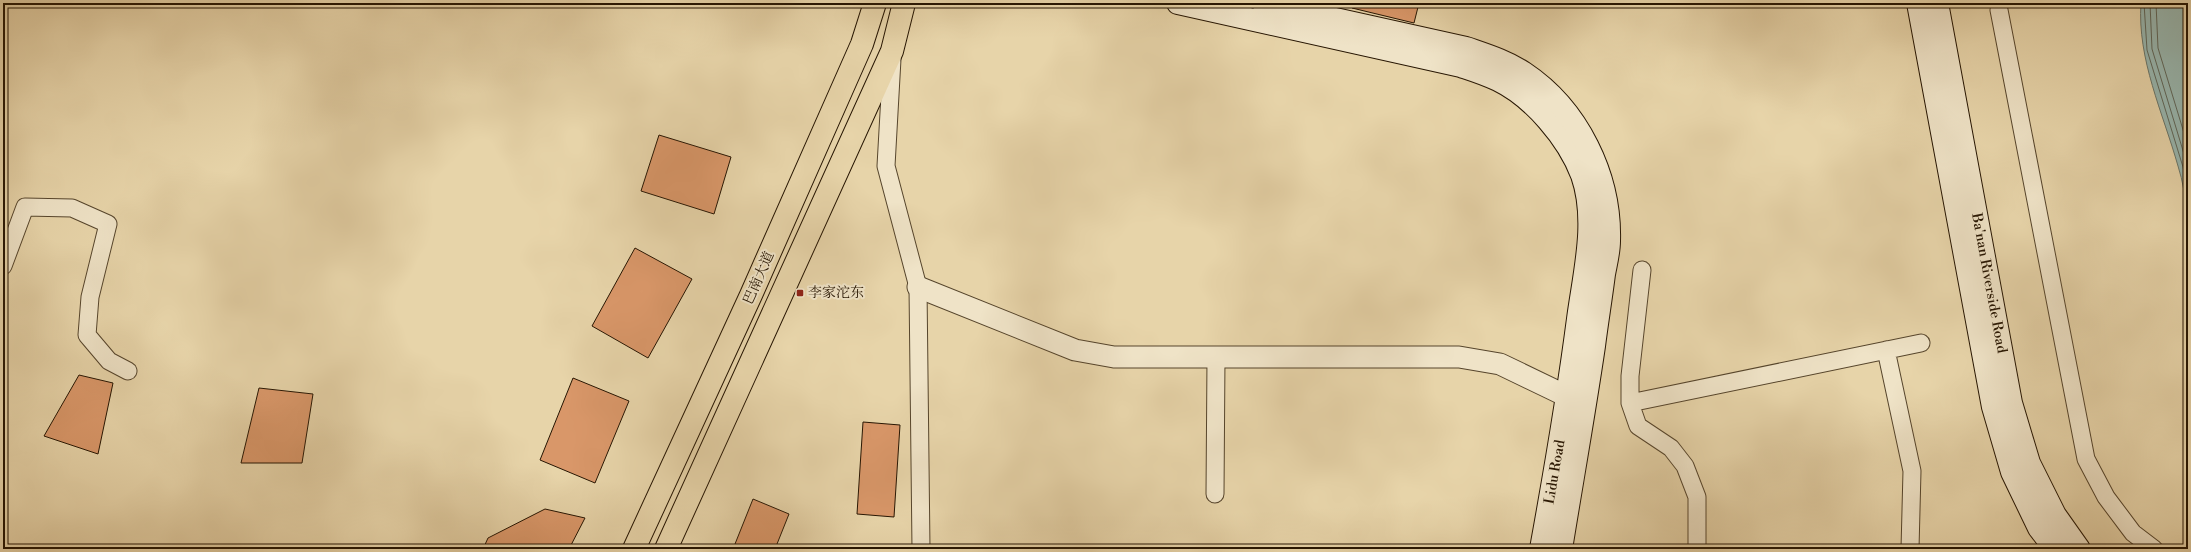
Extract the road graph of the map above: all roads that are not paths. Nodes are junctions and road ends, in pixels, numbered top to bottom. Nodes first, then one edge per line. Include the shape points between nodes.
1 (875, 3) edge
2 (904, 3) edge
3 (1178, 3) edge
4 (1263, 3) edge
5 (1918, 3) edge
6 (1938, 3) edge
7 (1999, 10) dead end
8 (892, 51) junction
9 (3, 266) edge
10 (1642, 270) dead end
11 (918, 286) junction
12 (1921, 343) dead end
13 (1886, 350) junction
14 (1216, 358) junction
15 (128, 372) dead end
16 (1576, 400) junction
17 (1630, 403) junction
18 (1215, 494) dead end
19 (1566, 546) edge
20 (634, 549) edge
21 (666, 549) edge
22 (921, 549) edge
23 (1541, 549) edge
24 (1696, 549) edge
25 (1910, 549) edge
26 (2055, 549) edge
27 (2079, 549) edge
28 (2154, 549) edge

1 - 20 main road, 巴南大道 via 862,44 764,266
2 - 8 main road, 巴南大道
3 - 16 main road via 1461,66 1498,80 1524,96 1538,109 1566,145 1582,175 1589,205 1589,239
4 - 16 main road via 1466,48 1498,59 1523,72 1547,91 1568,115 1584,140 1599,172 1608,202 1609,242
5 - 26 main road, Ba'nan Riverside Road via 1993,407 2012,472 2039,528
6 - 27 main road, Ba'nan Riverside Road via 2011,403 2029,463 2055,515
7 - 28 street via 2086,459 2106,497 2132,532
8 - 11 street via 886,166
8 - 21 main road, 巴南大道
9 - 15 street via 25,207 72,208 108,224 90,297 87,335 108,361
10 - 17 street via 1630,376
11 - 14 street via 1075,350 1114,356
11 - 22 street
12 - 13 street
13 - 17 street
13 - 25 street via 1912,471
14 - 16 street via 1459,357 1500,364
14 - 18 street
16 - 19 main road, Lidu Road
16 - 23 main road, Lidu Road
17 - 24 street via 1638,426 1671,448 1685,466 1696,497

